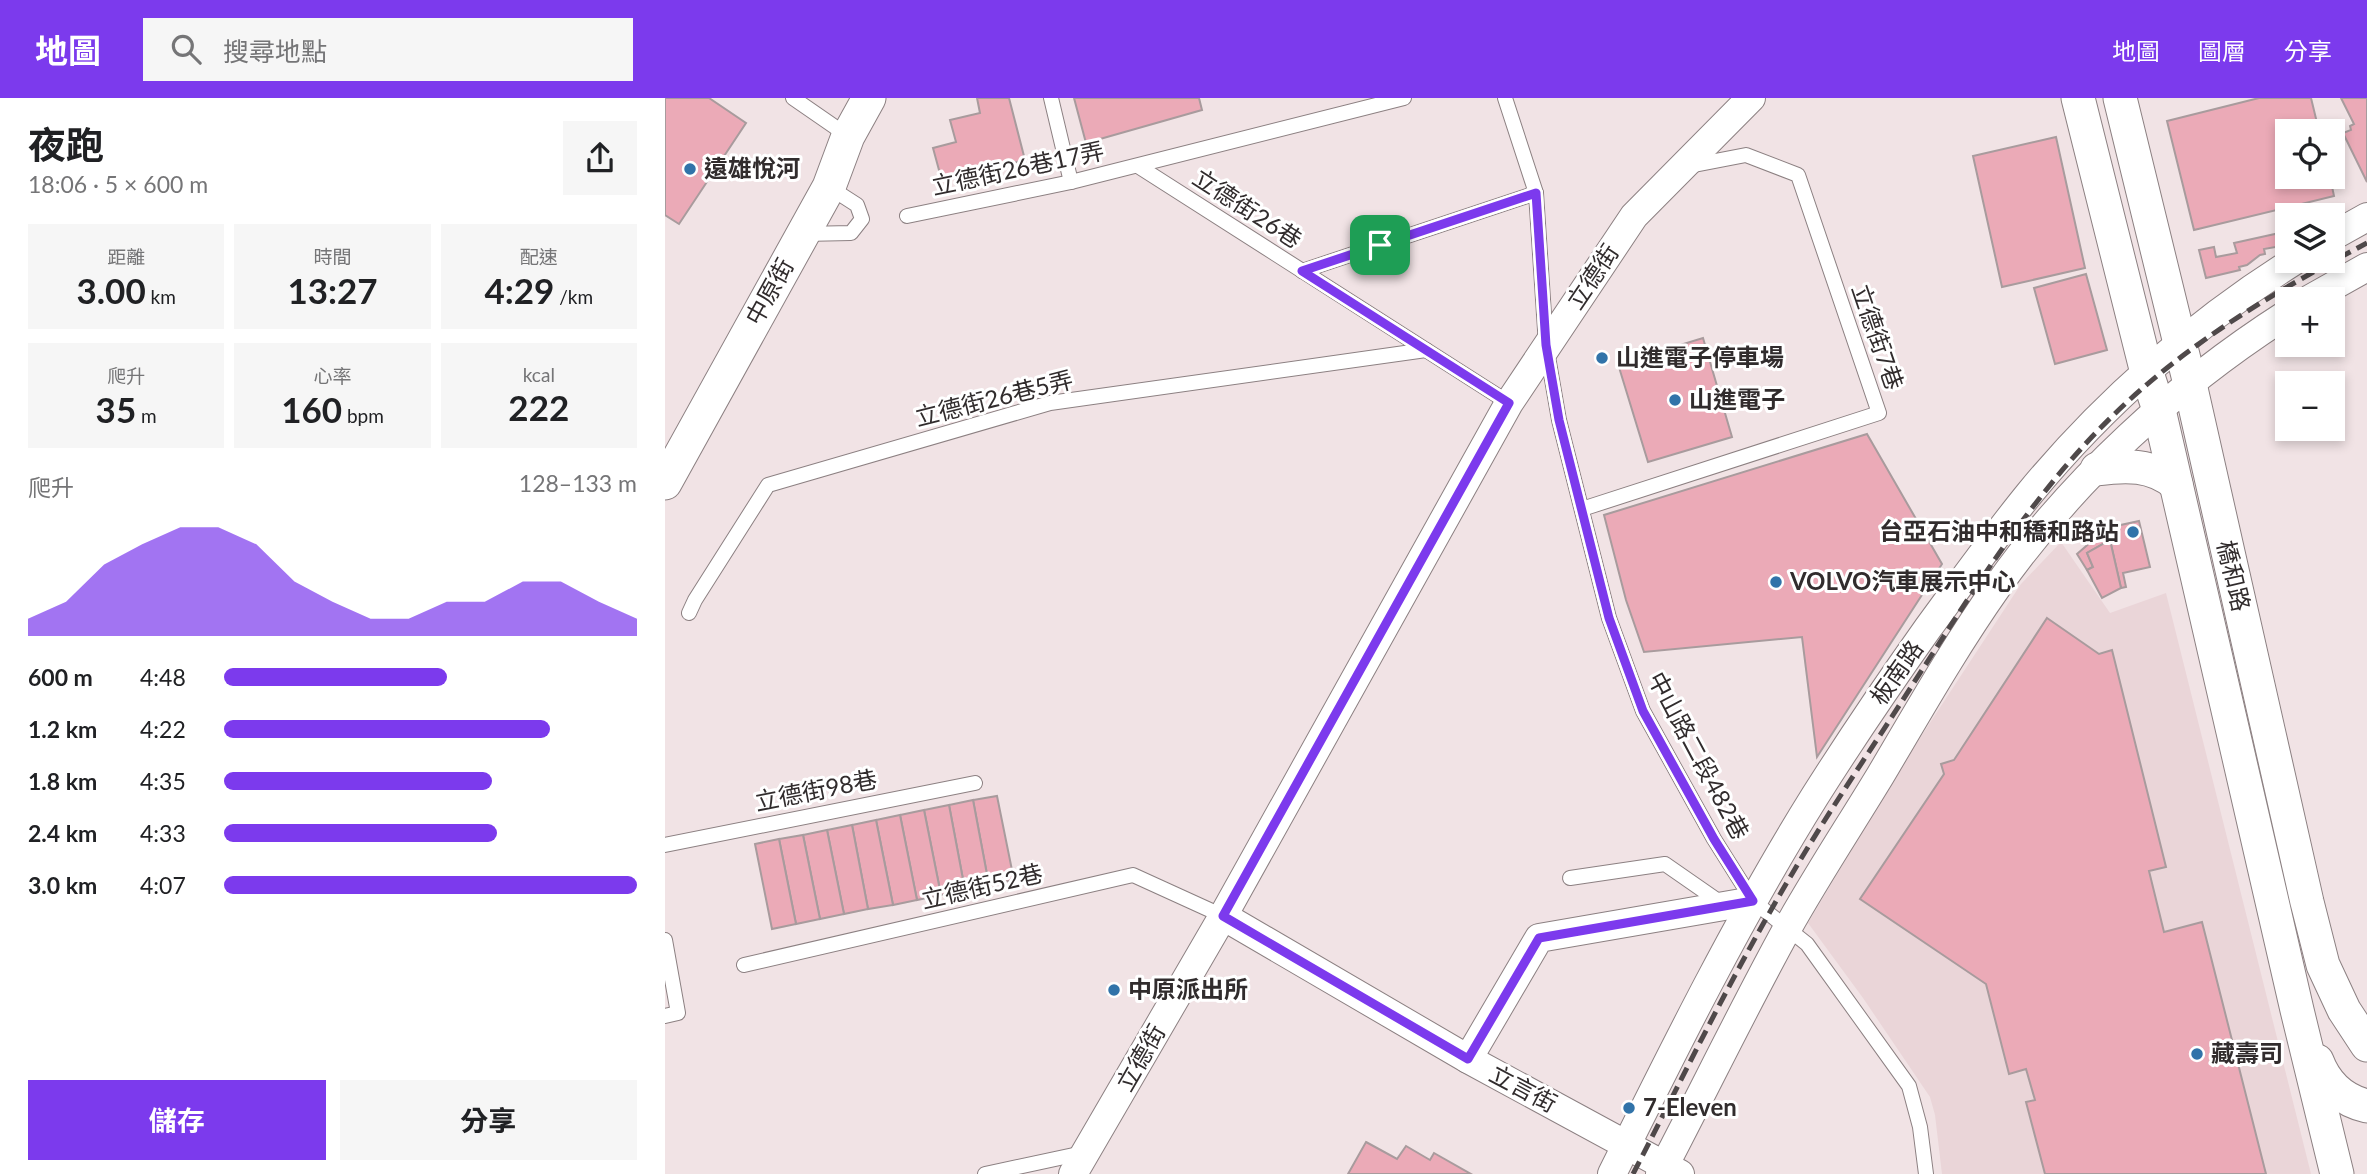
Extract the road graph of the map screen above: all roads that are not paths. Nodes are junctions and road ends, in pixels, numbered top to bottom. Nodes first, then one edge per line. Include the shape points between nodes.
1 (793, 98) edge
2 (869, 98) edge
3 (1051, 98) edge
4 (1404, 98) edge
5 (1505, 98) edge
6 (1751, 98) edge
7 (2078, 98) edge
8 (2120, 98) edge
9 (848, 136) junction
10 (1138, 166) junction
11 (1681, 167) junction
12 (1071, 182) junction
13 (829, 187) junction
14 (1536, 193) junction
15 (907, 216) dead end
16 (2367, 217) edge
17 (2345, 229) edge
18 (802, 234) junction
19 (2367, 267) edge
20 (1302, 271) junction
21 (2276, 273) edge
22 (2331, 287) edge
23 (2275, 323) edge
24 (1546, 345) junction
25 (2179, 345) junction
26 (1426, 350) junction
27 (2147, 373) junction
28 (2190, 384) junction
29 (1509, 403) junction
30 (2159, 410) junction
31 (2097, 469) junction
32 (665, 483) edge
33 (2176, 484) junction
34 (1582, 509) junction
35 (689, 613) dead end
36 (975, 783) dead end
37 (665, 845) edge
38 (1570, 878) dead end
39 (1753, 901) junction
40 (1725, 905) junction
41 (1223, 916) junction
42 (1788, 928) junction
43 (665, 940) edge
44 (744, 965) dead end
45 (2297, 1010) junction
46 (2356, 1012) edge
47 (665, 1016) edge
48 (2367, 1045) edge
49 (1468, 1059) junction
50 (2367, 1106) edge
51 (1626, 1145) junction
52 (1080, 1163) edge
53 (1668, 1172) edge
54 (985, 1174) edge
55 (1612, 1174) edge
56 (1926, 1174) edge
57 (2337, 1174) edge

1 - 9 lane
2 - 9 street, 中原街
3 - 12 lane
4 - 10 lane, 立德街26巷17弄
5 - 14 lane, 中山路二段482巷
6 - 11 street, 立德街
7 - 27 street, 橋和路
8 - 25 street, 橋和路
9 - 13 street, 中原街
10 - 12 lane, 立德街26巷17弄
10 - 20 lane, 立德街26巷
11 - 24 street, 立德街 via 1634,216
11 - 34 lane, 立德街7巷 via 1747,155 1798,175 1879,414
12 - 15 lane, 立德街26巷17弄
13 - 18 street, 中原街
13 - 18 lane via 857,205 862,219 851,233
14 - 20 lane
14 - 24 lane, 中山路二段482巷
16 - 17 street
18 - 32 street, 中原街
19 - 22 street
20 - 26 lane, 立德街26巷
21 - 25 street, 板南路
23 - 28 street, 板南路
24 - 29 street, 立德街
24 - 34 lane, 中山路二段482巷
25 - 27 street, 板南路
25 - 28 street, 橋和路
26 - 29 lane, 立德街26巷
26 - 35 lane, 立德街26巷5弄 via 1051,403 768,485
27 - 30 street, 橋和路
27 - 39 street, 板南路 via 2030,493 1963,580 1883,691
28 - 30 street, 板南路
28 - 46 street, 橋和路 via 2323,965
29 - 41 street, 立德街
30 - 31 street, 板南路
30 - 33 street, 橋和路
31 - 33 street via 2152,469
31 - 42 street, 板南路 via 1999,584 1955,648
33 - 45 street, 橋和路
34 - 39 lane, 中山路二段482巷 via 1609,618 1643,711
36 - 37 lane, 立德街98巷
38 - 40 lane via 1665,864
39 - 40 street
39 - 42 lane, 中山路二段482巷
39 - 51 street, 板南路
40 - 49 street via 1539,938
41 - 44 lane, 立德街52巷 via 1133,875
41 - 49 street, 立言街
41 - 52 street, 立德街
42 - 53 street, 板南路
42 - 56 lane, 中山路二段482巷 via 1807,944 1909,1086
43 - 47 lane via 678,1013
45 - 50 street, 橋和路 via 2327,1081 2339,1094
45 - 57 street, 橋和路
46 - 48 street, 橋和路
49 - 51 street, 立言街
51 - 53 street, 立言街
51 - 55 street, 板南路
52 - 54 lane

